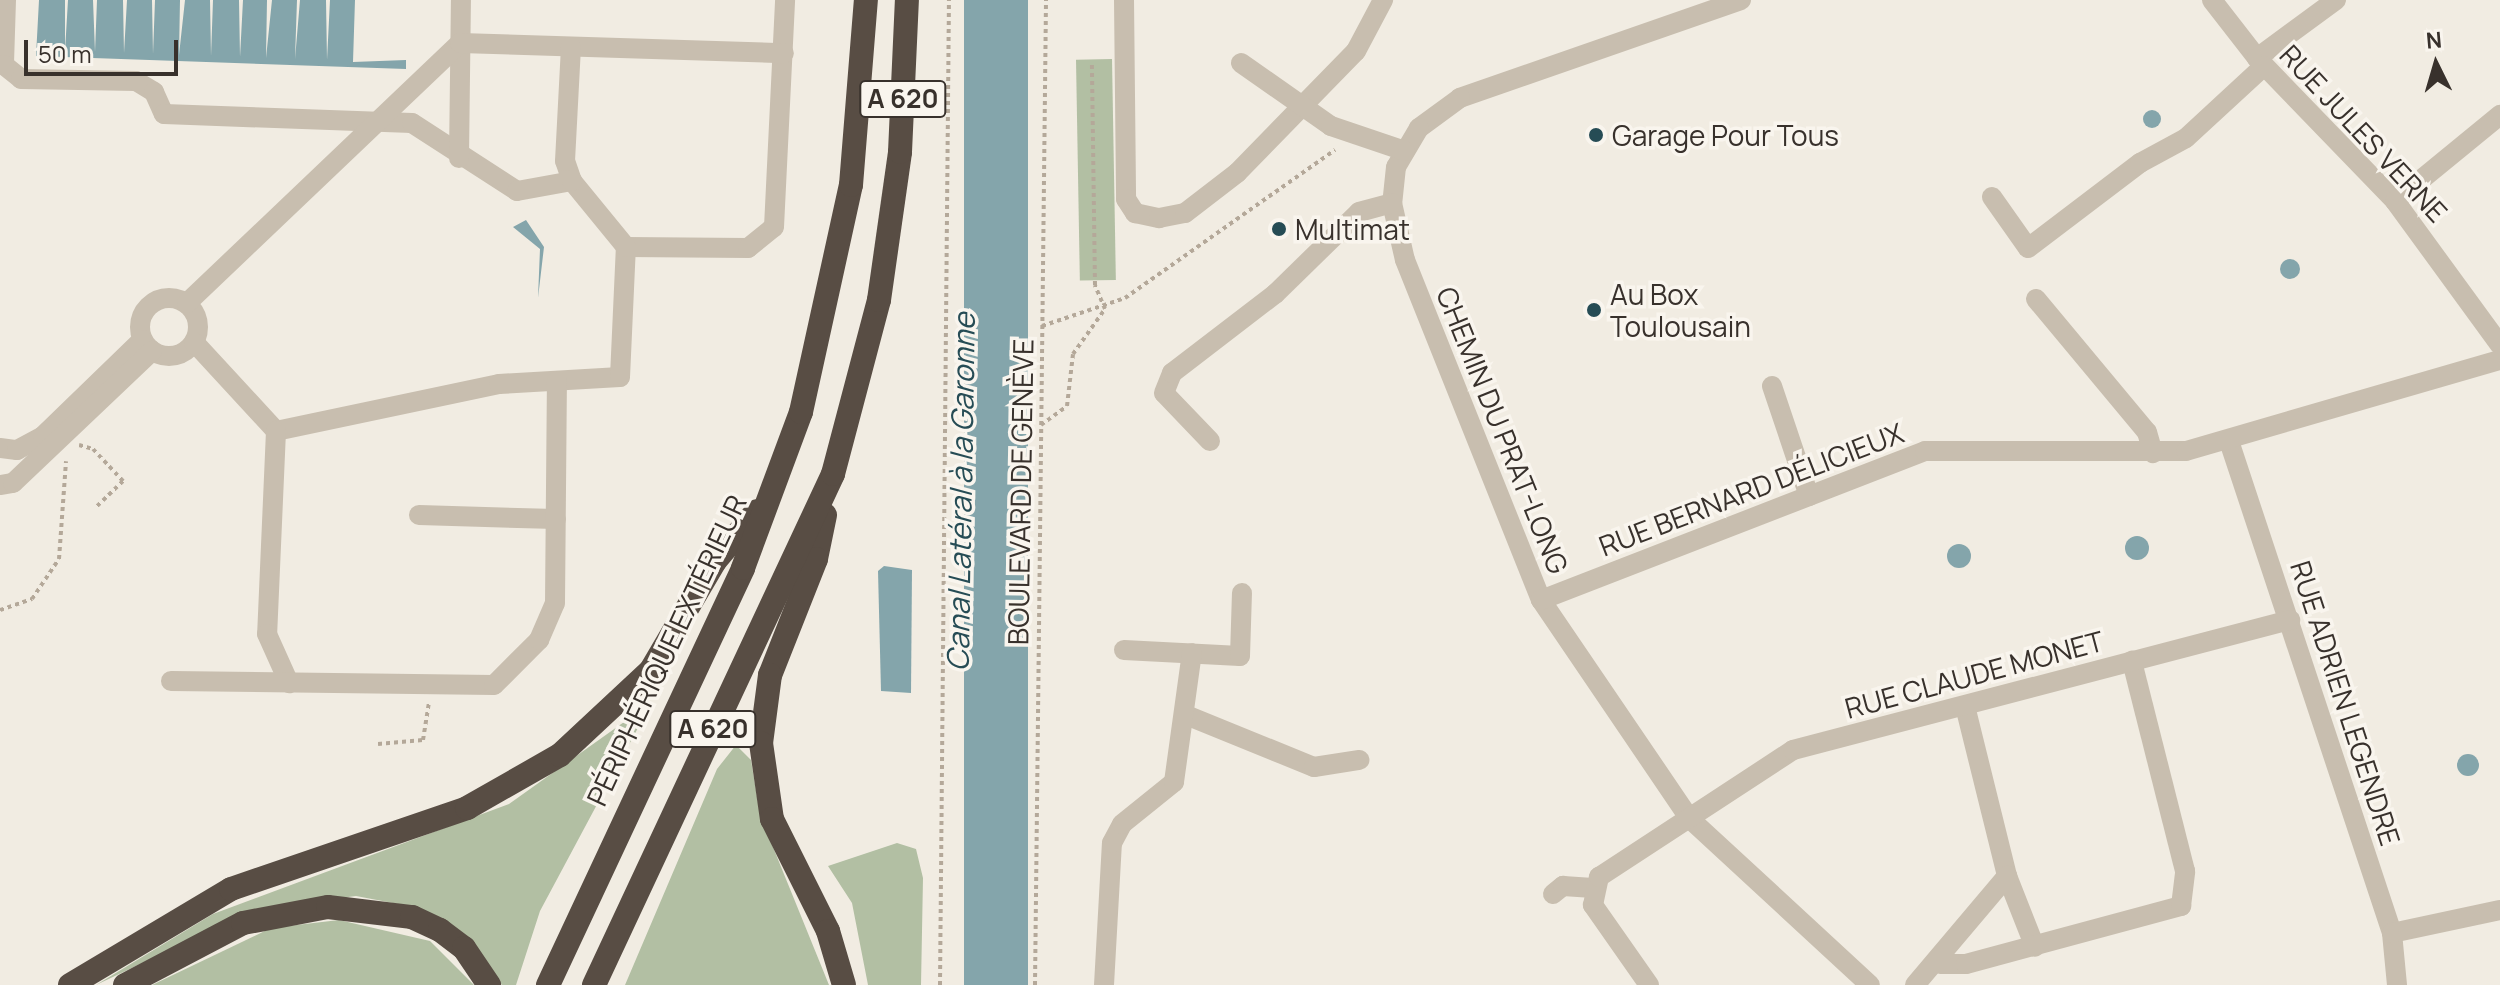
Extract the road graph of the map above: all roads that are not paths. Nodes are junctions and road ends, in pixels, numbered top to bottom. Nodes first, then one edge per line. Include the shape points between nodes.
1 (6, 0) edge
2 (461, 0) edge
3 (785, 0) edge
4 (866, 0) edge
5 (907, 0) edge
6 (1124, 0) edge
7 (1383, 0) edge
8 (1741, 0) edge
9 (2212, 0) edge
10 (2336, 0) edge
11 (460, 43) junction
12 (571, 47) junction
13 (784, 53) junction
14 (2260, 62) junction
15 (1241, 63) dead end
16 (1299, 104) junction
17 (2500, 115) edge
18 (377, 122) junction
19 (1405, 151) junction
20 (459, 158) junction
21 (572, 181) junction
22 (1992, 197) dead end
23 (2395, 201) junction
24 (1392, 203) junction
25 (626, 247) junction
26 (2036, 299) dead end
27 (187, 303) junction
28 (194, 342) junction
29 (2500, 345) edge
30 (147, 346) junction
31 (2500, 360) edge
32 (557, 381) junction
33 (1772, 386) dead end
34 (276, 431) junction
35 (1210, 441) dead end
36 (2229, 441) junction
37 (0, 448) edge
38 (2153, 453) junction
39 (833, 474) junction
40 (0, 485) edge
41 (770, 495) junction
42 (1809, 496) junction
43 (419, 515) dead end
44 (556, 519) junction
45 (1242, 593) dead end
46 (1541, 600) junction
47 (2290, 620) junction
48 (1124, 650) dead end
49 (1192, 653) junction
50 (2132, 661) junction
51 (171, 681) dead end
52 (289, 683) junction
53 (1965, 706) junction
54 (1186, 715) junction
55 (1359, 760) dead end
56 (1689, 818) junction
57 (2007, 876) junction
58 (1593, 888) junction
59 (1553, 894) dead end
60 (2500, 910) edge
61 (2392, 933) junction
62 (2035, 947) junction
63 (1940, 964) junction
64 (70, 985) edge
65 (125, 985) edge
66 (489, 985) edge
67 (548, 985) edge
68 (594, 985) edge
69 (844, 985) edge
70 (1104, 985) edge
71 (1649, 985) edge
72 (1870, 985) edge
73 (1915, 985) edge
74 (2397, 985) edge

1 - 18 street via 4,65 21,79 136,81 154,92 164,114
2 - 11 street
3 - 13 street
4 - 41 highway, PÉRIPHÉRIQUE EXTÉRIEUR / A 620 via 851,185 832,283 801,412
5 - 39 highway, A 620 via 900,152 879,300
6 - 16 street via 1126,199 1135,213 1185,213 1237,173
7 - 16 street via 1356,51
8 - 19 street, CHEMIN DU PRAT-LONG via 1460,98 1419,128
9 - 14 street, RUE JULES VERNE
10 - 14 street
11 - 12 street
11 - 18 street
11 - 20 street
12 - 13 street
12 - 21 street via 565,161
13 - 25 street via 774,227 748,248
14 - 22 street via 2186,138 2140,163 2028,248
14 - 23 street, RUE JULES VERNE
15 - 16 street
16 - 19 street via 1331,126
17 - 23 street
18 - 20 street via 412,123
18 - 27 street
19 - 24 street, CHEMIN DU PRAT-LONG
20 - 21 street via 517,191
21 - 25 street
23 - 29 street, RUE JULES VERNE
24 - 35 street via 1359,212 1275,294 1172,373 1164,393
24 - 46 street, CHEMIN DU PRAT-LONG via 1405,260
25 - 32 street via 620,377
26 - 38 street via 2147,432
27 - 28 street via 199,326
27 - 30 street via 157,299 144,311
28 - 30 street via 168,356
28 - 34 street
30 - 37 street via 43,436 17,450
30 - 40 street via 13,483
31 - 36 street, RUE BERNARD DÉLICIEUX
32 - 34 street via 499,384
32 - 44 street
33 - 42 street
34 - 52 street via 267,634
36 - 38 street, RUE BERNARD DÉLICIEUX
36 - 47 street, RUE ADRIEN LEGENDRE
38 - 42 street, RUE BERNARD DÉLICIEUX via 1925,451
39 - 68 highway, A 620
39 - 69 highway via 816,559 770,675 761,743 772,819 828,931
41 - 64 highway via 715,561 651,670 560,755 467,808 231,889
41 - 67 highway, PÉRIPHÉRIQUE EXTÉRIEUR / A 620
42 - 46 street, RUE BERNARD DÉLICIEUX
43 - 44 street
44 - 52 street via 555,603 539,640 494,685
45 - 49 street via 1240,656
46 - 56 street, CHEMIN DU PRAT-LONG
47 - 50 street, RUE CLAUDE MONET
47 - 61 street, RUE ADRIEN LEGENDRE
48 - 49 street
49 - 54 street
50 - 53 street, RUE CLAUDE MONET
50 - 62 street via 2188,888 2181,906 2165,916
51 - 52 street
53 - 56 street, RUE CLAUDE MONET via 1793,750
53 - 57 street
54 - 55 street via 1314,767
54 - 70 street via 1174,782 1122,824 1112,843
56 - 58 street, RUE CLAUDE MONET
56 - 72 street, CHEMIN DU PRAT-LONG
57 - 62 street
57 - 63 street
58 - 59 street via 1563,886
58 - 71 street via 1600,920
60 - 61 street
61 - 74 street, RUE ADRIEN LEGENDRE
62 - 63 street
63 - 73 street
65 - 66 highway via 243,923 328,907 369,908 440,930 464,948

